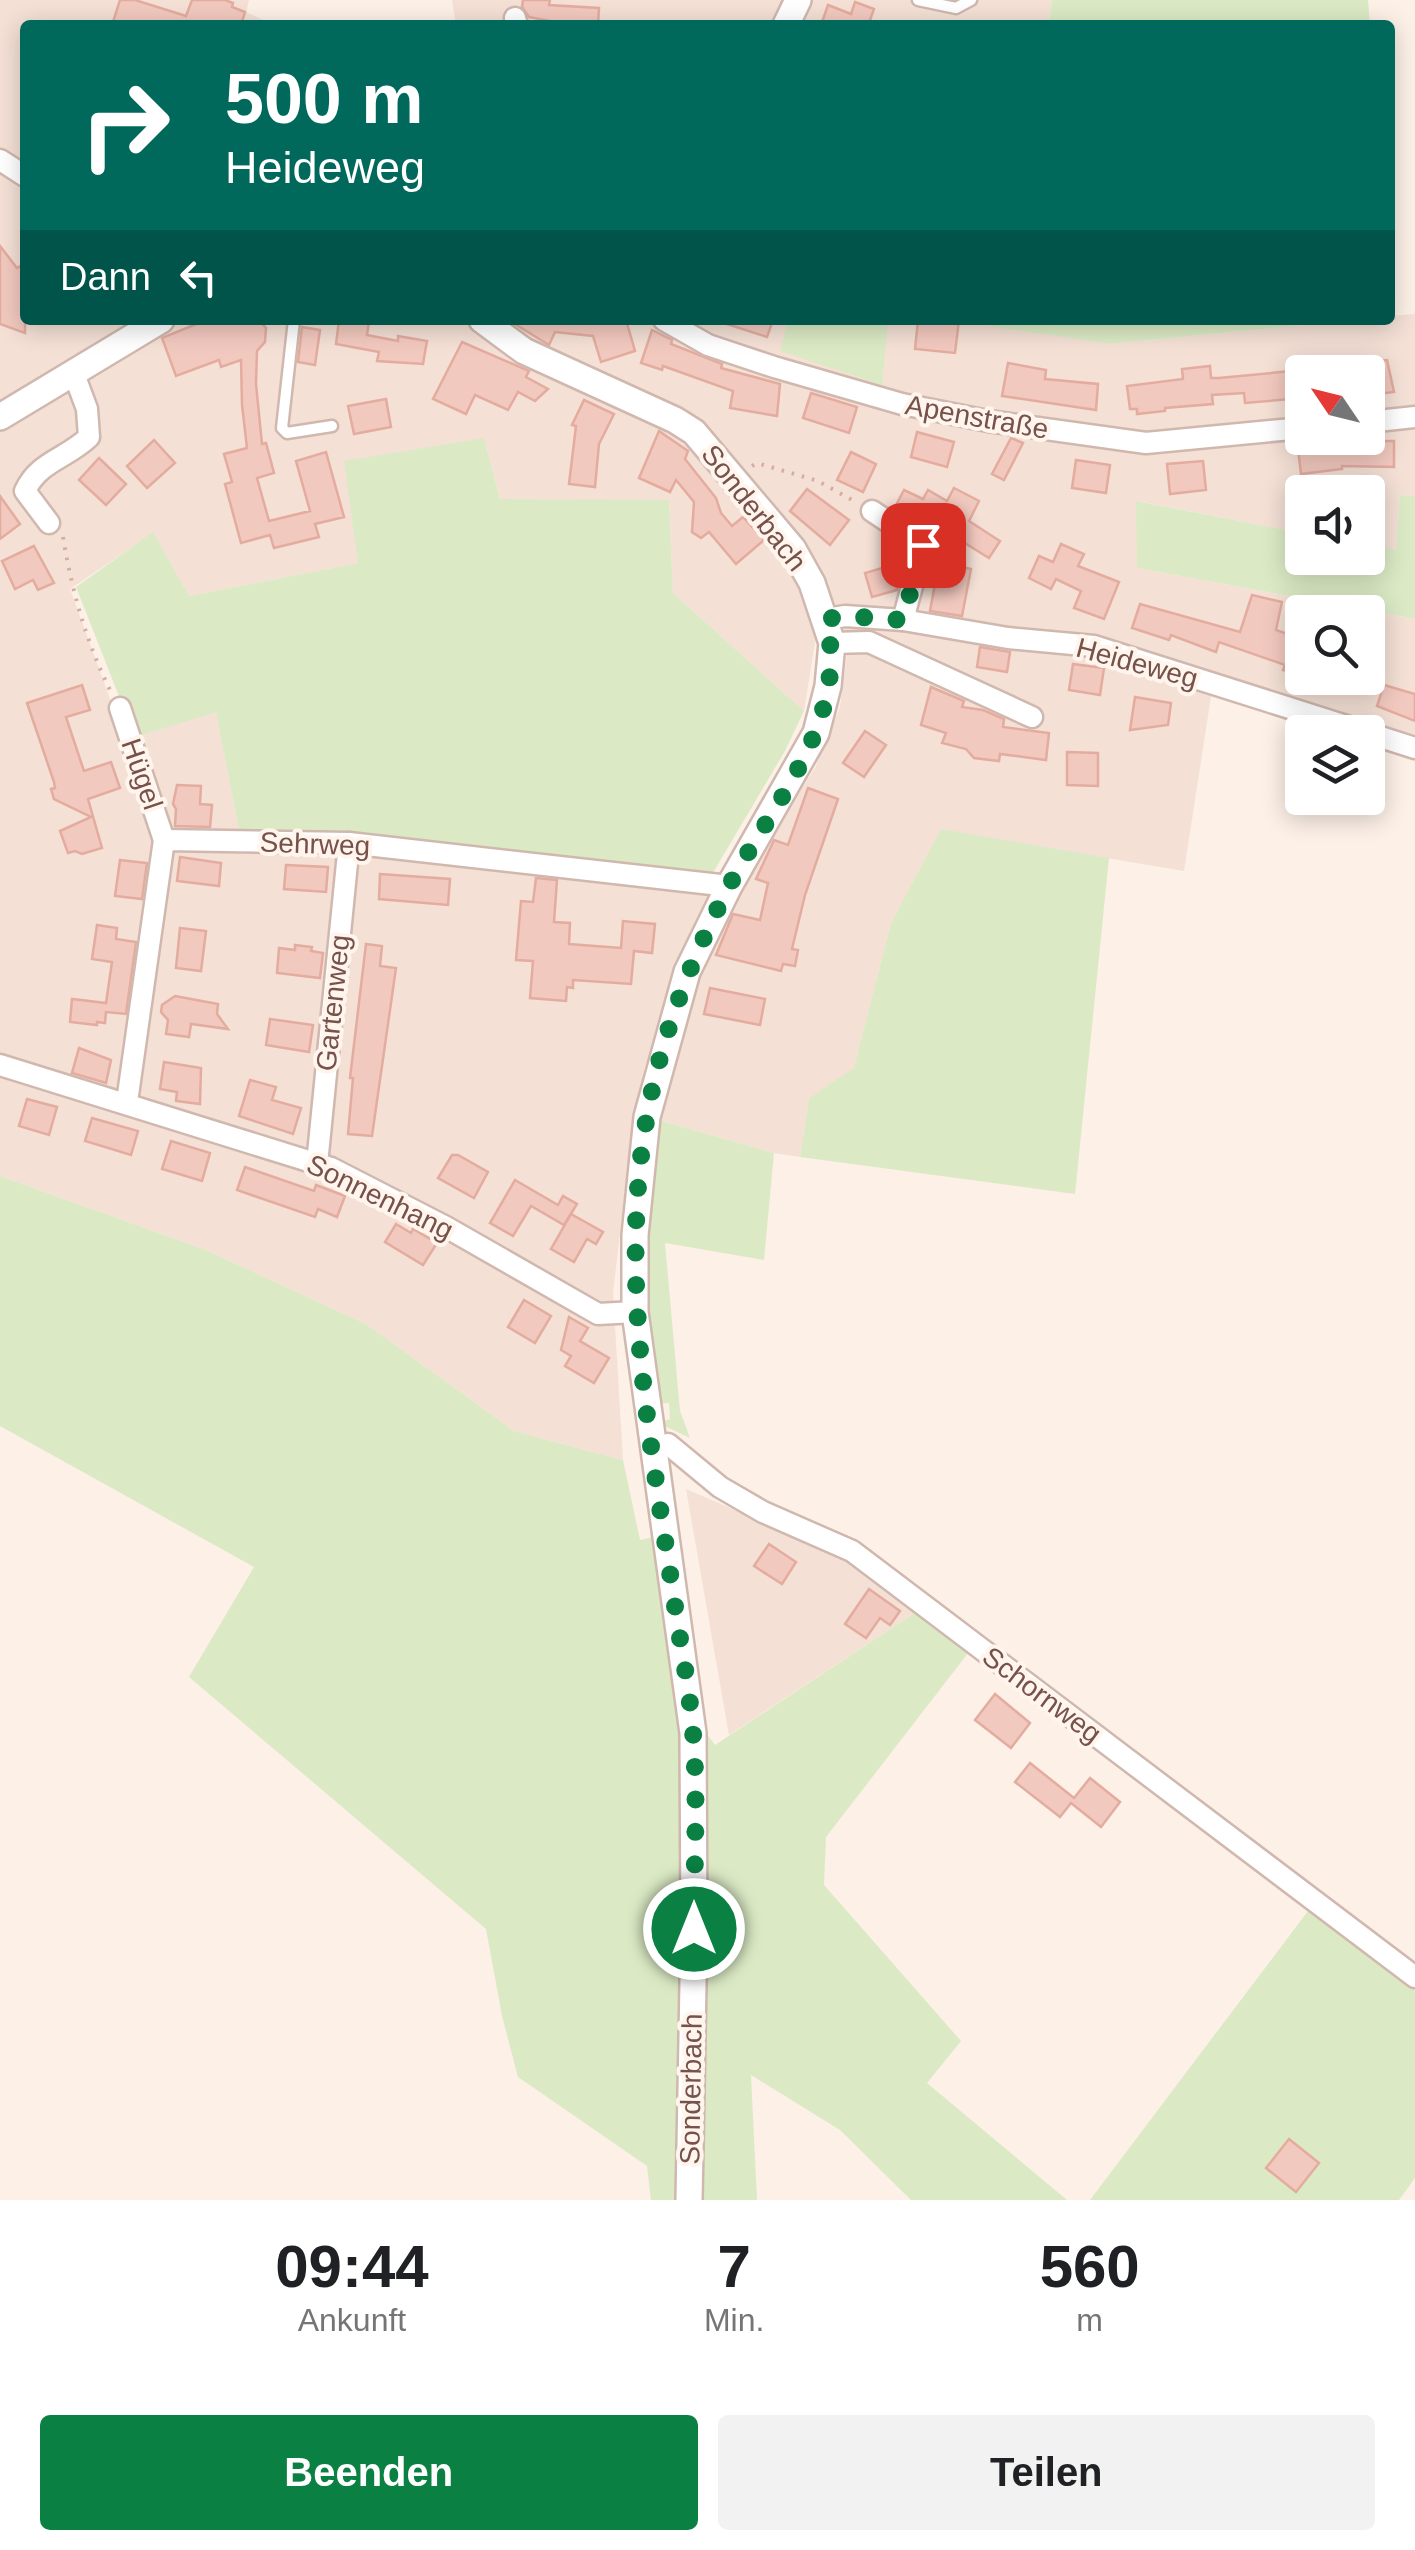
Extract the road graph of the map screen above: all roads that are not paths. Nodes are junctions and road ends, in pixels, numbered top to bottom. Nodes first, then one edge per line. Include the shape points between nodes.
1 (918, 0) edge
2 (971, 0) edge
3 (153, 325) edge
4 (293, 325) edge
5 (487, 325) edge
6 (673, 325) edge
7 (74, 374) junction
8 (0, 417) edge
9 (1415, 417) edge
10 (1385, 420) edge
11 (332, 426) dead end
12 (1285, 430) edge
13 (872, 510) road end
14 (49, 523) road end
15 (923, 545) junction
16 (953, 551) dead end
17 (903, 620) junction
18 (829, 631) junction
19 (120, 708) road end
20 (1310, 715) edge
21 (1032, 716) dead end
22 (1385, 739) edge
23 (1415, 748) edge
24 (164, 840) junction
25 (349, 843) junction
26 (729, 886) junction
27 (0, 1065) edge
28 (127, 1102) junction
29 (317, 1164) junction
30 (635, 1312) junction
31 (652, 1446) junction
32 (1415, 1978) edge
33 (689, 2200) edge

1 - 2 lane via 956,8
3 - 7 street
4 - 11 lane via 282,428 287,434
5 - 18 street, Sonderbach via 524,350 694,432 794,549
6 - 12 street, Apenstraße via 774,367 988,421 1146,443
7 - 8 street
7 - 14 street via 89,437 33,474 25,491
9 - 10 street
13 - 15 street
15 - 16 street
15 - 17 street
17 - 18 street, Heideweg via 845,616
17 - 20 street, Heideweg via 1094,646
18 - 21 street via 869,642
18 - 26 street, Sonderbach via 828,686 816,733
19 - 24 street, Hügel
22 - 23 street, Heideweg
24 - 25 street, Sehrweg
24 - 28 street
25 - 26 street, Sehrweg
25 - 29 street, Gartenweg
26 - 30 street, Sonderbach via 688,972 647,1117
27 - 28 street, Sonnenhang
28 - 29 street, Sonnenhang
29 - 30 street, Sonnenhang via 446,1227 598,1314
30 - 31 street, Sonderbach
31 - 32 street, Schornweg via 668,1444 720,1488 852,1551
31 - 33 street, Sonderbach via 693,1732

